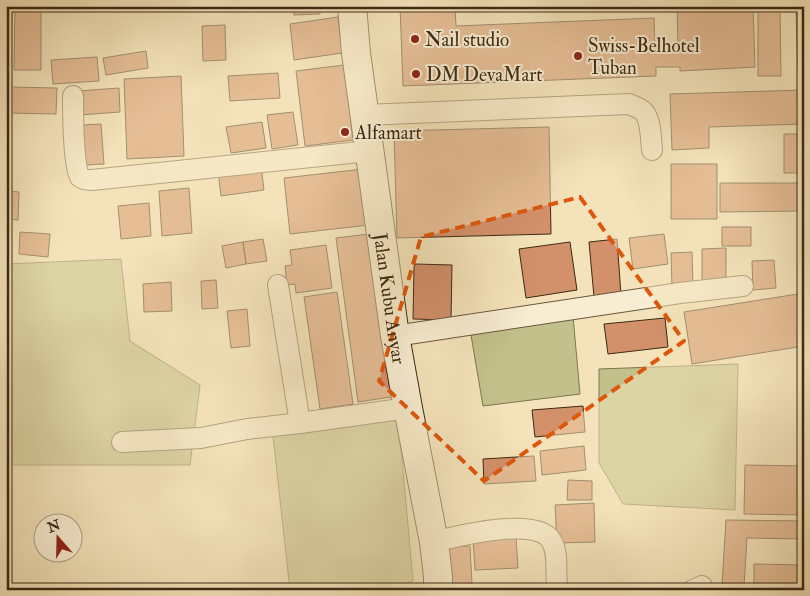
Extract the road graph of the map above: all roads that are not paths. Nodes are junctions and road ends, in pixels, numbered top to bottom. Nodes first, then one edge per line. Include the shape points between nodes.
1 (352, 6) edge
2 (73, 96) dead end
3 (364, 115) junction
4 (652, 150) dead end
5 (369, 151) junction
6 (278, 285) dead end
7 (743, 286) dead end
8 (395, 336) junction
9 (408, 408) junction
10 (300, 424) junction
11 (122, 442) dead end
12 (434, 542) junction
13 (438, 590) edge
14 (558, 590) edge

1 - 3 street, Jalan Kubu Anyar
2 - 5 street via 77,171 84,180
3 - 4 street via 629,104 644,112 649,121
3 - 5 street, Jalan Kubu Anyar
5 - 8 street, Jalan Kubu Anyar
6 - 10 street
7 - 8 street
8 - 9 street, Jalan Kubu Anyar
9 - 10 street
9 - 12 street, Jalan Kubu Anyar
10 - 11 street via 201,438
12 - 13 street, Jalan Kubu Anyar
12 - 14 street via 493,530 518,528 540,531 550,539 555,553

